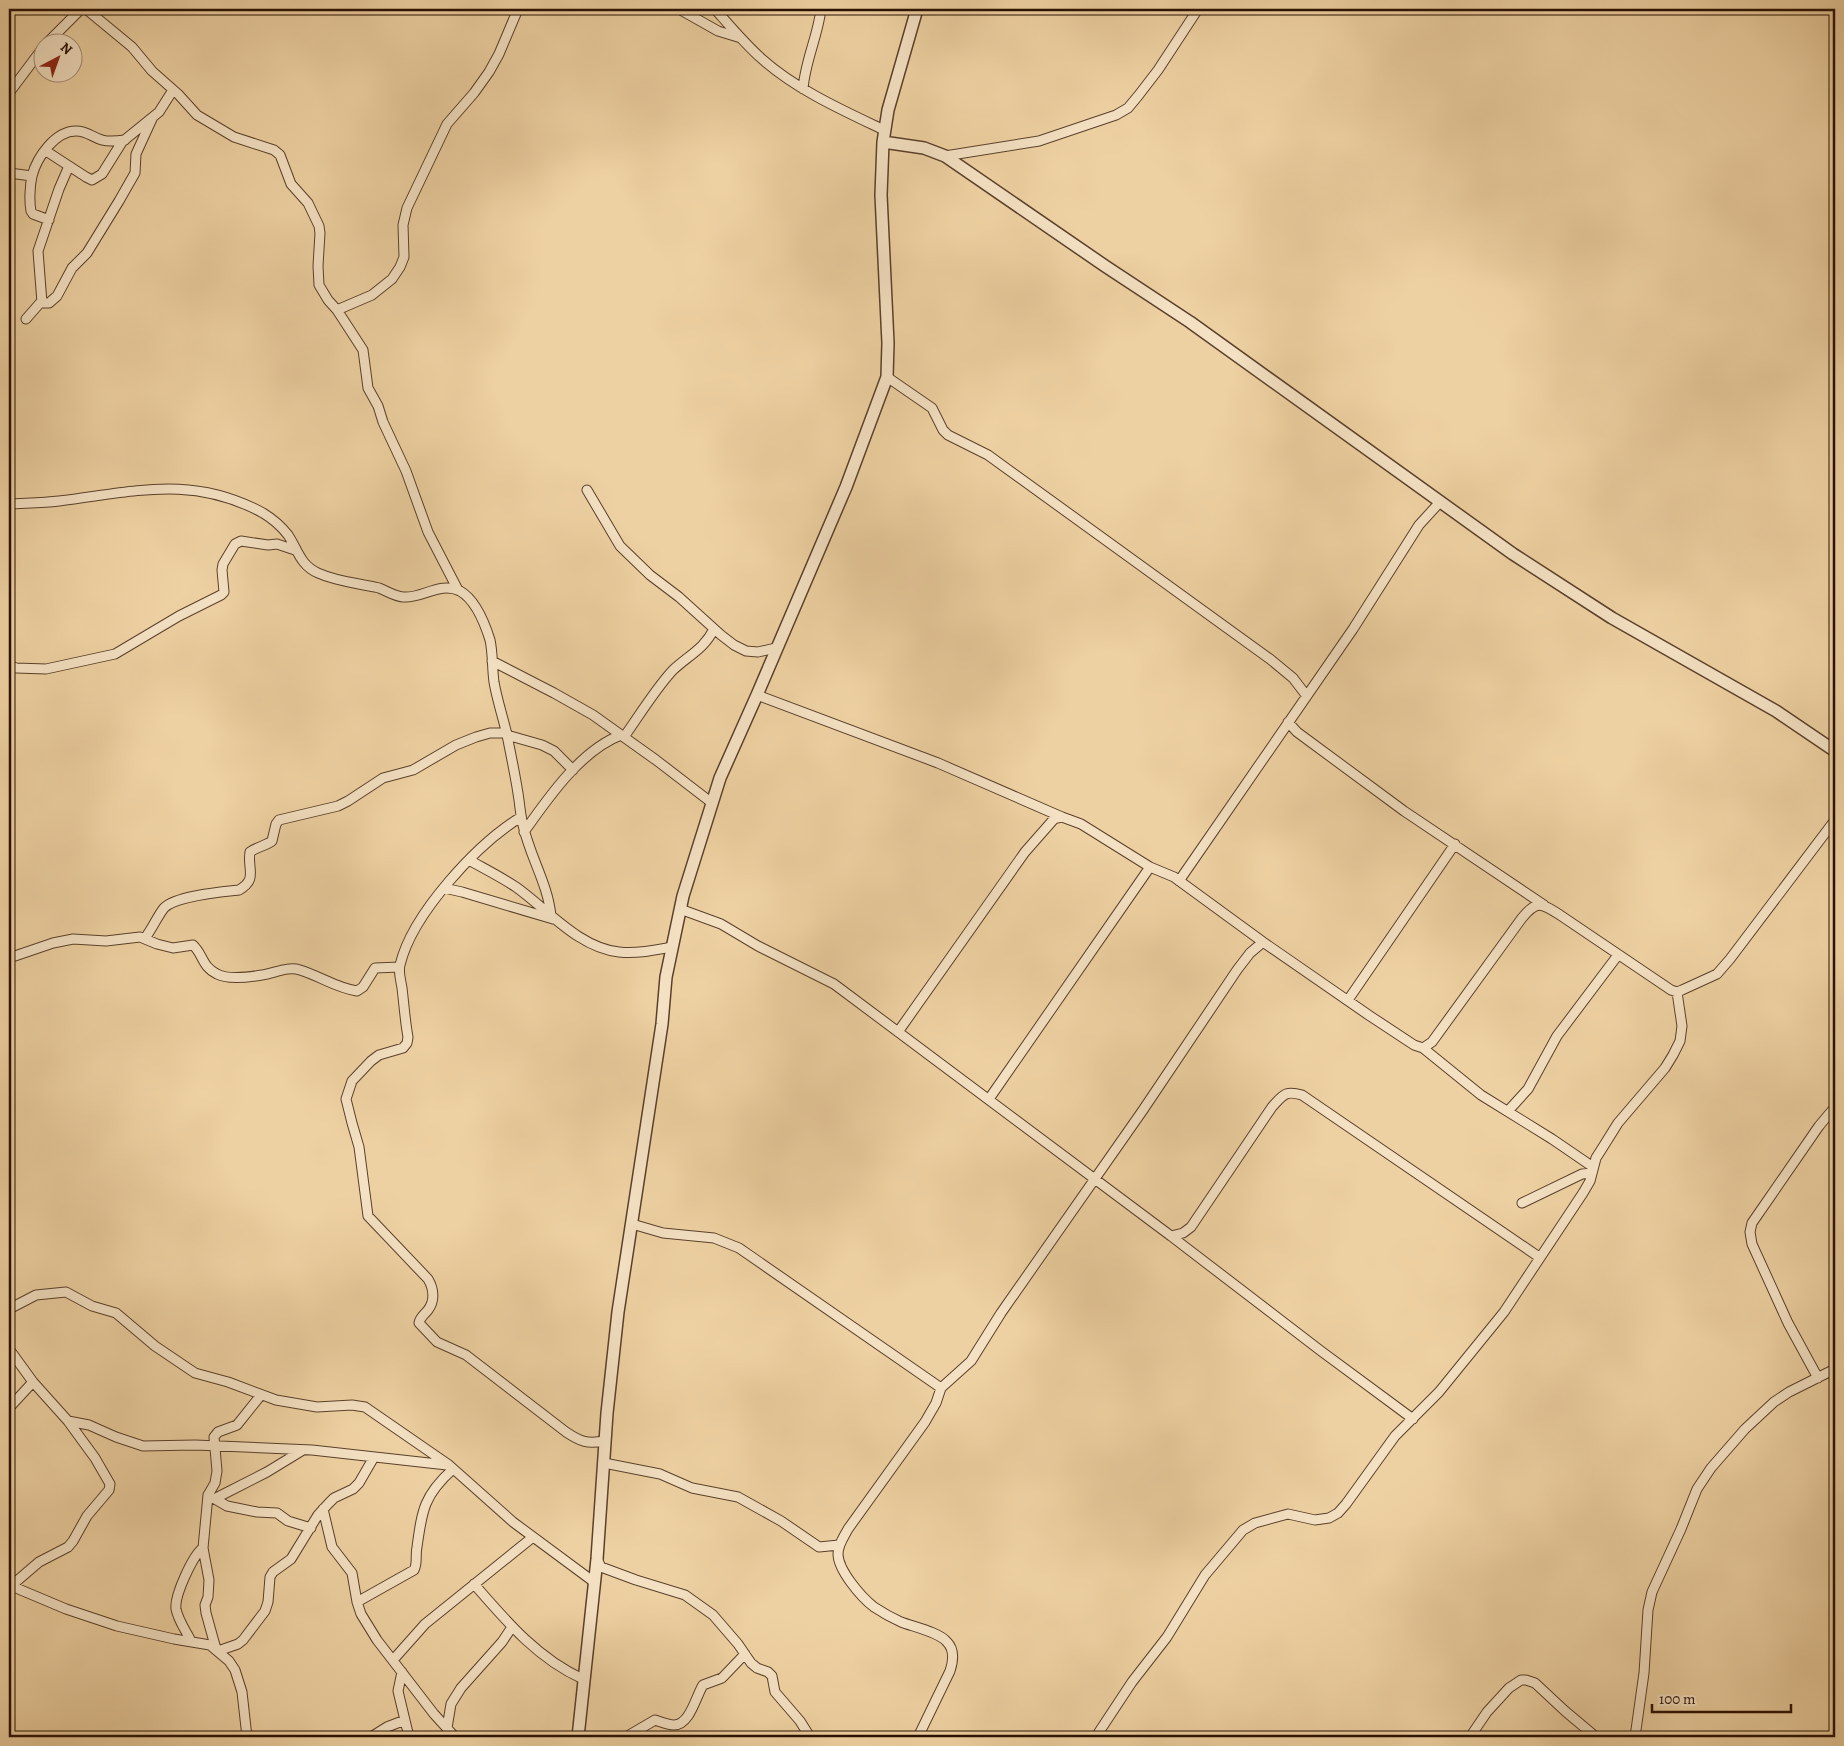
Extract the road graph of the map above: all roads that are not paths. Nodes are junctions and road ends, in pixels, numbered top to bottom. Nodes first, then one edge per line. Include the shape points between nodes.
1 (81, 9) edge
2 (86, 9) edge
3 (518, 9) edge
4 (679, 9) edge
5 (715, 9) edge
6 (820, 9) edge
7 (917, 9) edge
8 (1198, 9) edge
9 (58, 32) edge
10 (741, 38) junction
11 (32, 62) edge
12 (803, 89) junction
13 (173, 90) junction
14 (9, 93) edge
15 (152, 119) junction
16 (884, 136) junction
17 (125, 140) junction
18 (46, 151) junction
19 (944, 156) junction
20 (69, 166) junction
21 (9, 173) edge
22 (32, 176) junction
23 (49, 220) junction
24 (42, 303) junction
25 (337, 310) junction
26 (26, 320) dead end
27 (887, 376) junction
28 (587, 490) dead end
29 (1440, 502) junction
30 (9, 504) edge
31 (295, 550) junction
32 (458, 590) junction
33 (714, 629) junction
34 (776, 648) junction
35 (492, 661) junction
36 (9, 665) edge
37 (757, 695) junction
38 (1306, 695) junction
39 (1288, 722) junction
40 (507, 734) junction
41 (622, 736) junction
42 (1835, 751) edge
43 (573, 770) junction
44 (712, 803) junction
45 (521, 817) junction
46 (1062, 817) junction
47 (1835, 820) edge
48 (524, 832) junction
49 (1455, 844) junction
50 (469, 860) junction
51 (1150, 867) junction
52 (1179, 881) junction
53 (444, 888) junction
54 (1544, 905) junction
55 (680, 909) junction
56 (554, 918) junction
57 (146, 938) junction
58 (1263, 942) junction
59 (672, 947) junction
60 (1618, 955) junction
61 (9, 958) edge
62 (399, 967) junction
63 (1677, 992) junction
64 (1348, 1000) junction
65 (898, 1032) junction
66 (1424, 1048) junction
67 (989, 1098) junction
68 (1835, 1107) edge
69 (1508, 1111) junction
70 (1592, 1170) junction
71 (1094, 1178) junction
72 (1522, 1203) dead end
73 (632, 1224) junction
74 (1171, 1236) junction
75 (1539, 1257) junction
76 (9, 1309) edge
77 (9, 1349) edge
78 (1835, 1370) edge
79 (1818, 1378) junction
80 (33, 1382) junction
81 (941, 1388) junction
82 (261, 1395) junction
83 (9, 1408) edge
84 (1413, 1419) junction
85 (68, 1421) junction
86 (605, 1441) junction
87 (215, 1446) junction
88 (303, 1450) junction
89 (374, 1457) junction
90 (604, 1463) junction
91 (451, 1467) junction
92 (212, 1496) junction
93 (324, 1509) junction
94 (311, 1528) junction
95 (533, 1537) junction
96 (839, 1545) junction
97 (204, 1548) junction
98 (597, 1558) junction
99 (594, 1582) junction
100 (474, 1584) junction
101 (10, 1586) edge
102 (357, 1602) junction
103 (512, 1627) junction
104 (191, 1641) junction
105 (217, 1650) junction
106 (745, 1654) junction
107 (393, 1660) junction
108 (402, 1672) junction
109 (583, 1679) junction
110 (405, 1720) junction
111 (447, 1728) junction
112 (248, 1737) edge
113 (371, 1737) edge
114 (409, 1737) edge
115 (455, 1737) edge
116 (578, 1737) edge
117 (626, 1737) edge
118 (810, 1737) edge
119 (918, 1737) edge
120 (1097, 1737) edge
121 (1470, 1737) edge
122 (1596, 1737) edge
123 (1635, 1737) edge

1 - 9 street
2 - 13 street via 132,48
3 - 25 street via 500,54 474,93 447,124 407,208 403,224 404,257 400,267 392,279 372,295
4 - 10 street via 718,31
5 - 10 street
6 - 12 street
7 - 16 street via 888,110
8 - 19 street via 1138,96 1116,116 1039,141
10 - 12 street via 764,61
11 - 14 street
12 - 16 street
13 - 15 street
13 - 25 street via 197,115 213,125 241,141 280,154 291,184 308,203 319,226 319,285
15 - 17 street
15 - 24 street via 136,154 135,173 119,201 87,254 72,268 57,296
16 - 19 street
16 - 27 street via 881,195
17 - 18 street via 103,140 86,132 72,131 55,139
17 - 20 street via 98,178 92,180
18 - 20 street
18 - 22 street
19 - 29 street via 1190,322
20 - 23 street
21 - 22 street
22 - 23 street via 31,211
23 - 24 street via 38,256
24 - 26 street
25 - 32 street via 363,350 368,388 406,471 428,532
27 - 34 street via 846,488
27 - 38 street via 932,408 948,435 988,455 1270,659 1293,678
28 - 33 street via 620,546
29 - 38 street via 1419,524 1353,629
29 - 42 street via 1612,618 1762,703
30 - 31 street via 56,502 167,488 210,492 263,513 278,523
31 - 32 street via 304,564 316,572 402,597 438,589
31 - 36 street via 277,544 241,541 235,544 223,564 224,592 115,654 46,669
32 - 35 street via 471,600 481,618 490,642
33 - 34 street via 746,651
33 - 41 street via 703,646 669,675
34 - 37 street
35 - 40 street
35 - 41 street via 562,697
37 - 44 street
37 - 46 street via 938,763
38 - 39 street
39 - 49 street via 1373,789
39 - 52 street
40 - 43 street via 554,751
40 - 45 street
40 - 57 street via 476,736 413,770 383,778 348,802 279,820 272,842 250,852 251,873 247,886 171,902
41 - 43 street via 602,744
41 - 44 street
43 - 48 street
44 - 55 street
45 - 48 street
45 - 50 street
46 - 51 street via 1081,824
46 - 65 street via 1054,819 1025,852
47 - 63 street via 1723,968 1710,978
48 - 56 street via 547,889
49 - 54 street
49 - 64 street
50 - 53 street
50 - 56 street via 516,887
51 - 52 street
51 - 67 street
52 - 58 street
53 - 56 street
53 - 62 street via 420,920
54 - 60 street
54 - 66 street via 1536,904 1522,918 1432,1042
55 - 59 street
55 - 65 street via 721,924 821,976
56 - 59 street via 609,950 640,953
57 - 61 street via 62,941
57 - 62 street via 173,948 193,945 208,968 226,977 299,969 357,991 375,968
58 - 64 street
58 - 71 street via 1250,953
59 - 73 street
60 - 63 street
60 - 69 street via 1557,1036 1528,1089
62 - 86 street via 407,1043 403,1048 371,1060 352,1081 346,1099 359,1147 368,1216 432,1286 432,1302 419,1321 426,1332 437,1342 466,1356 578,1440 590,1443
63 - 70 street via 1682,1026 1680,1041 1665,1068 1618,1123
64 - 66 street via 1414,1046
65 - 67 street
66 - 69 street via 1474,1090
67 - 71 street
68 - 79 street via 1763,1206 1750,1232 1752,1244 1788,1323
69 - 70 street
70 - 72 street
70 - 75 street via 1583,1193
71 - 74 street
71 - 81 street via 971,1360
73 - 81 street via 663,1233 714,1238 739,1248
73 - 86 street via 618,1312
74 - 75 street via 1191,1227 1272,1107 1283,1094 1292,1092
74 - 84 street
75 - 84 street via 1504,1312
76 - 82 street via 36,1296 66,1292 92,1306 116,1313 154,1346 195,1373
77 - 80 street
78 - 79 street
79 - 123 street via 1774,1402 1735,1440 1702,1480 1652,1592
80 - 83 street
80 - 85 street
81 - 96 street via 925,1422
82 - 87 street via 237,1424 215,1434
82 - 91 street via 317,1407 361,1405
84 - 120 street via 1395,1436 1338,1513 1315,1520 1288,1514 1242,1530 1205,1575 1167,1638 1132,1682
85 - 87 street via 89,1425 143,1446
85 - 101 street via 95,1458 110,1484 109,1490 87,1516 68,1547 39,1562
86 - 90 street
87 - 88 street
87 - 92 street via 217,1470
88 - 89 street
88 - 92 street via 267,1472
89 - 91 street
89 - 93 street via 359,1483 334,1498
90 - 96 street via 660,1474 692,1488 738,1497 819,1547
90 - 98 street
91 - 95 street
91 - 102 street via 434,1487 422,1509 414,1570
92 - 94 street via 227,1506 277,1513 288,1521
92 - 97 street
93 - 94 street
93 - 102 street via 330,1542 352,1573
94 - 105 street via 291,1559 270,1577 265,1611 238,1644
95 - 99 street
95 - 100 street
96 - 119 street via 840,1564 872,1606 942,1638 952,1651 950,1671
97 - 104 street via 191,1565 176,1602
97 - 105 street via 209,1580 206,1614
98 - 99 street
98 - 106 street via 601,1567 684,1595 713,1615
99 - 109 street
100 - 103 street
100 - 107 street via 425,1624
101 - 104 street via 117,1626
102 - 107 street via 368,1626
103 - 109 street via 558,1666
103 - 111 street via 461,1688 451,1704
104 - 105 street
105 - 112 street via 235,1670 242,1692
106 - 117 street via 722,1678 703,1686 682,1722 673,1725 655,1720
106 - 118 street via 757,1668 772,1676 775,1692
107 - 108 street
108 - 110 street via 398,1691
108 - 111 street
109 - 116 street
110 - 113 street
110 - 114 street
111 - 115 street
121 - 122 street via 1487,1712 1521,1680 1535,1683

